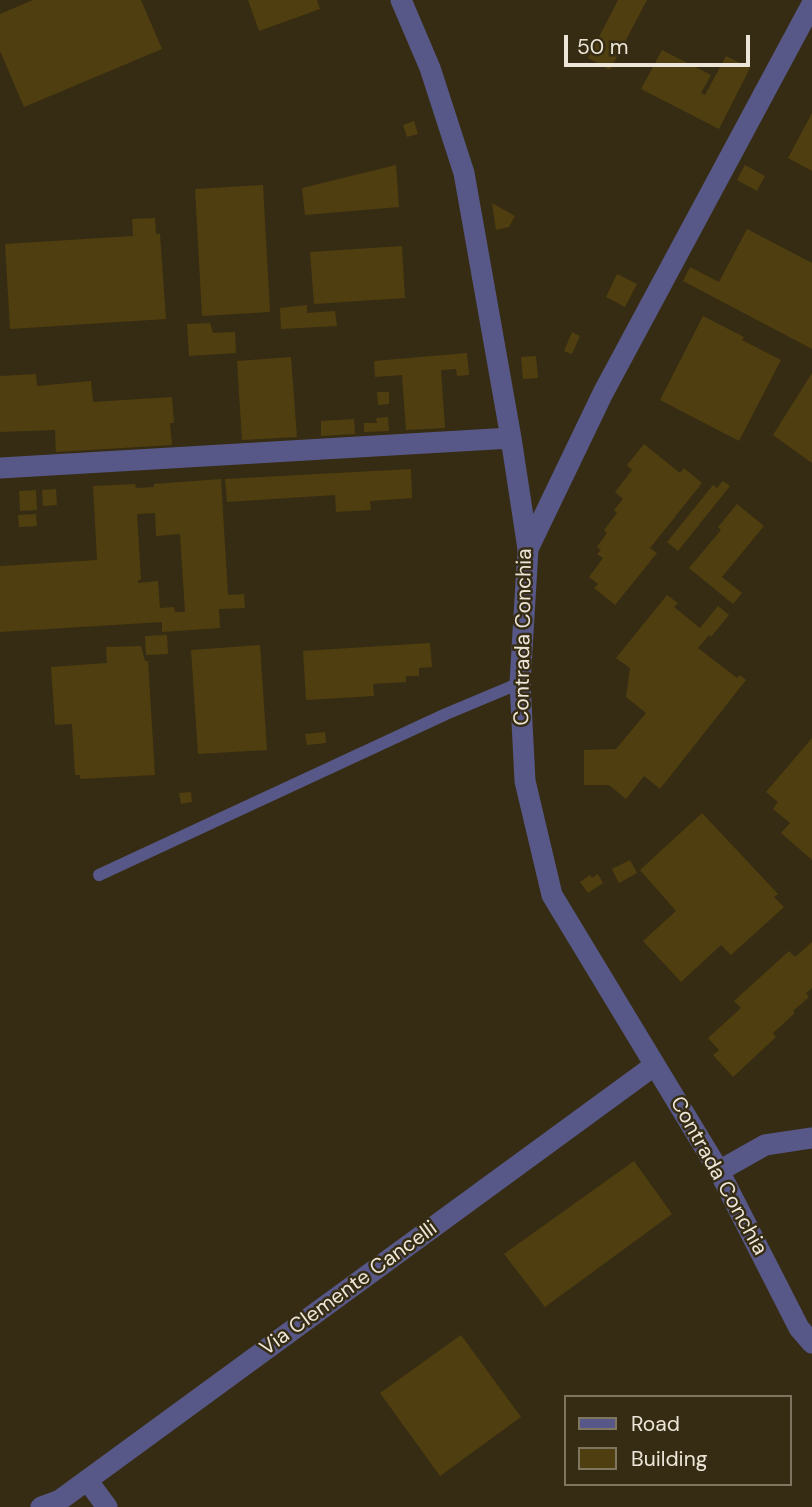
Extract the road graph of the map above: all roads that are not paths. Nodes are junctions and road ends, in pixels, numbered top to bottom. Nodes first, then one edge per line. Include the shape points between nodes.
1 (401, 0) edge
2 (812, 4) edge
3 (511, 438) junction
4 (0, 468) edge
5 (528, 549) junction
6 (520, 683) junction
7 (99, 875) dead end
8 (655, 1065) junction
9 (812, 1138) edge
10 (719, 1171) junction
11 (812, 1343) edge
12 (87, 1480) junction
13 (41, 1507) edge
14 (107, 1507) edge

1 - 3 street, Contrada Conchia via 430,68 464,173
2 - 5 street via 603,393
3 - 4 street
3 - 5 street, Contrada Conchia
5 - 6 street, Contrada Conchia
6 - 7 lane
6 - 8 street, Contrada Conchia via 525,781 552,895
8 - 10 street, Contrada Conchia
8 - 12 street, Via Clemente Cancelli
9 - 10 street via 765,1145
10 - 11 street, Contrada Conchia via 799,1328
12 - 13 street, Via Clemente Cancelli via 60,1500
12 - 14 street

